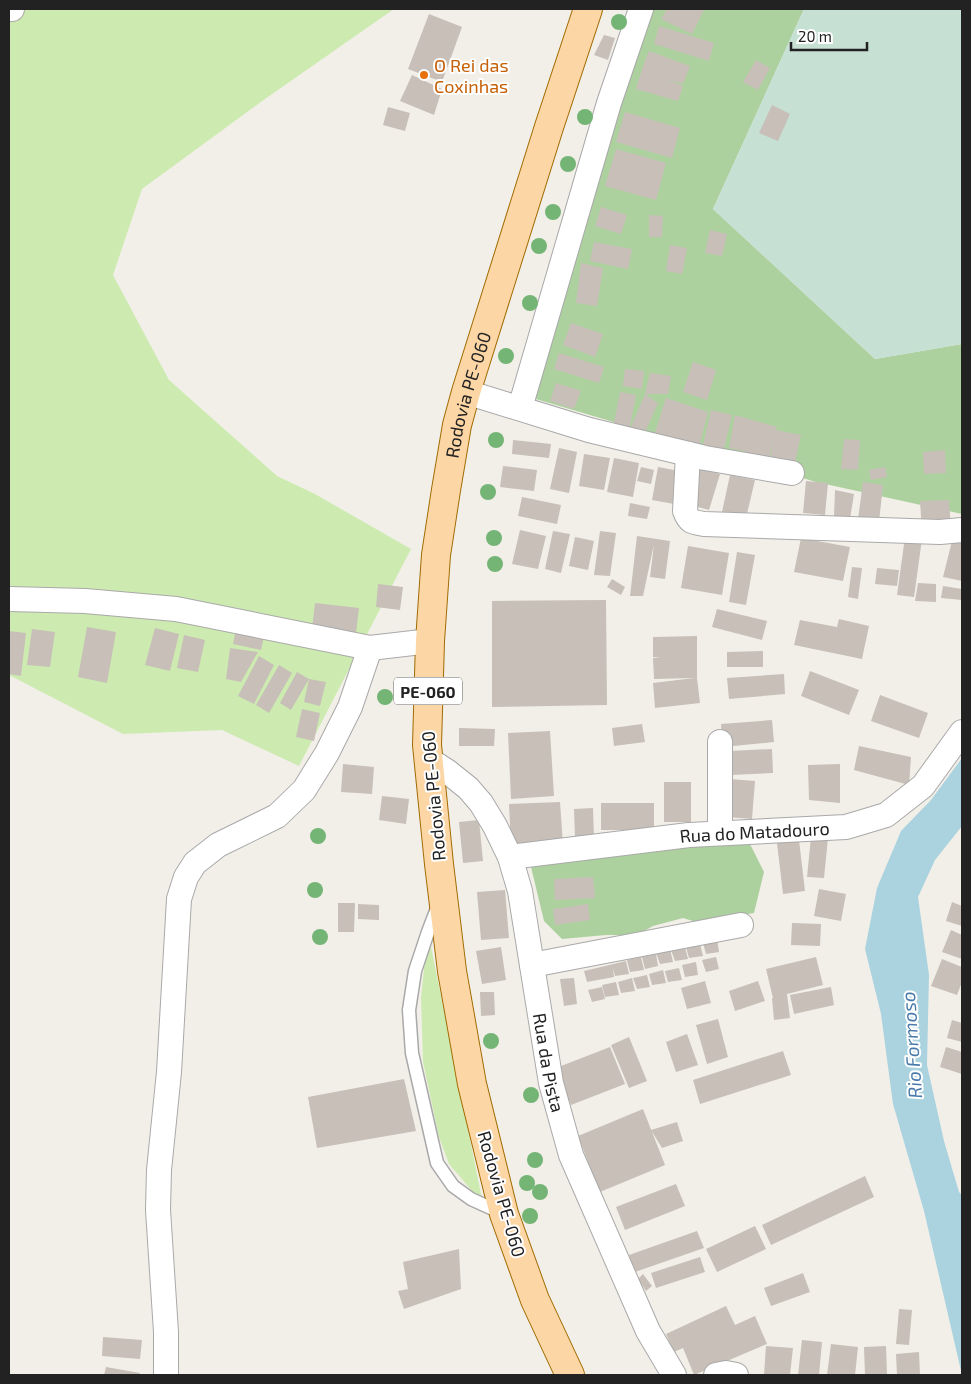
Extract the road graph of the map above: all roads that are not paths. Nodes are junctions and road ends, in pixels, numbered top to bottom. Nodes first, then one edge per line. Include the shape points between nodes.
1 (588, 9) edge
2 (641, 9) edge
3 (466, 392) junction
4 (520, 408) junction
5 (688, 454) junction
6 (792, 473) dead end
7 (962, 530) edge
8 (9, 599) edge
9 (430, 641) junction
10 (370, 648) junction
11 (962, 732) edge
12 (720, 742) dead end
13 (428, 759) junction
14 (720, 833) junction
15 (510, 857) junction
16 (442, 894) junction
17 (741, 925) dead end
18 (532, 965) junction
19 (504, 1214) junction
20 (166, 1375) edge
21 (570, 1375) edge
22 (674, 1375) edge
23 (716, 1375) edge
24 (736, 1375) edge

1 - 3 main road, Rodovia PE-060 / PE-060
2 - 4 street via 609,103
3 - 4 street
3 - 9 main road, Rodovia PE-060 / PE-060 via 457,425 436,554
4 - 5 street via 589,430
5 - 6 street
5 - 7 street via 686,511 692,522 940,532
8 - 10 street via 176,608
9 - 10 street
9 - 13 main road, Rodovia PE-060 / PE-060
10 - 20 street via 350,707 304,790 277,816 218,845 195,862 186,877 180,899 176,942 169,1072 159,1170
11 - 14 street, Rua do Matadouro via 923,786 886,814 846,827
12 - 14 street
13 - 15 street, Rua da Pista via 468,788 481,803
13 - 16 main road, Rodovia PE-060 / PE-060
14 - 15 street, Rua do Matadouro
15 - 18 street, Rua da Pista via 520,891
16 - 19 main road, Rodovia PE-060 / PE-060 via 472,1084
16 - 19 lane via 416,971 410,1010 412,1053 437,1163 453,1186 471,1199
17 - 18 street
18 - 22 street, Rua da Pista via 552,1083 571,1155 648,1330
19 - 21 main road, Rodovia PE-060 / PE-060 via 535,1300
23 - 24 street

